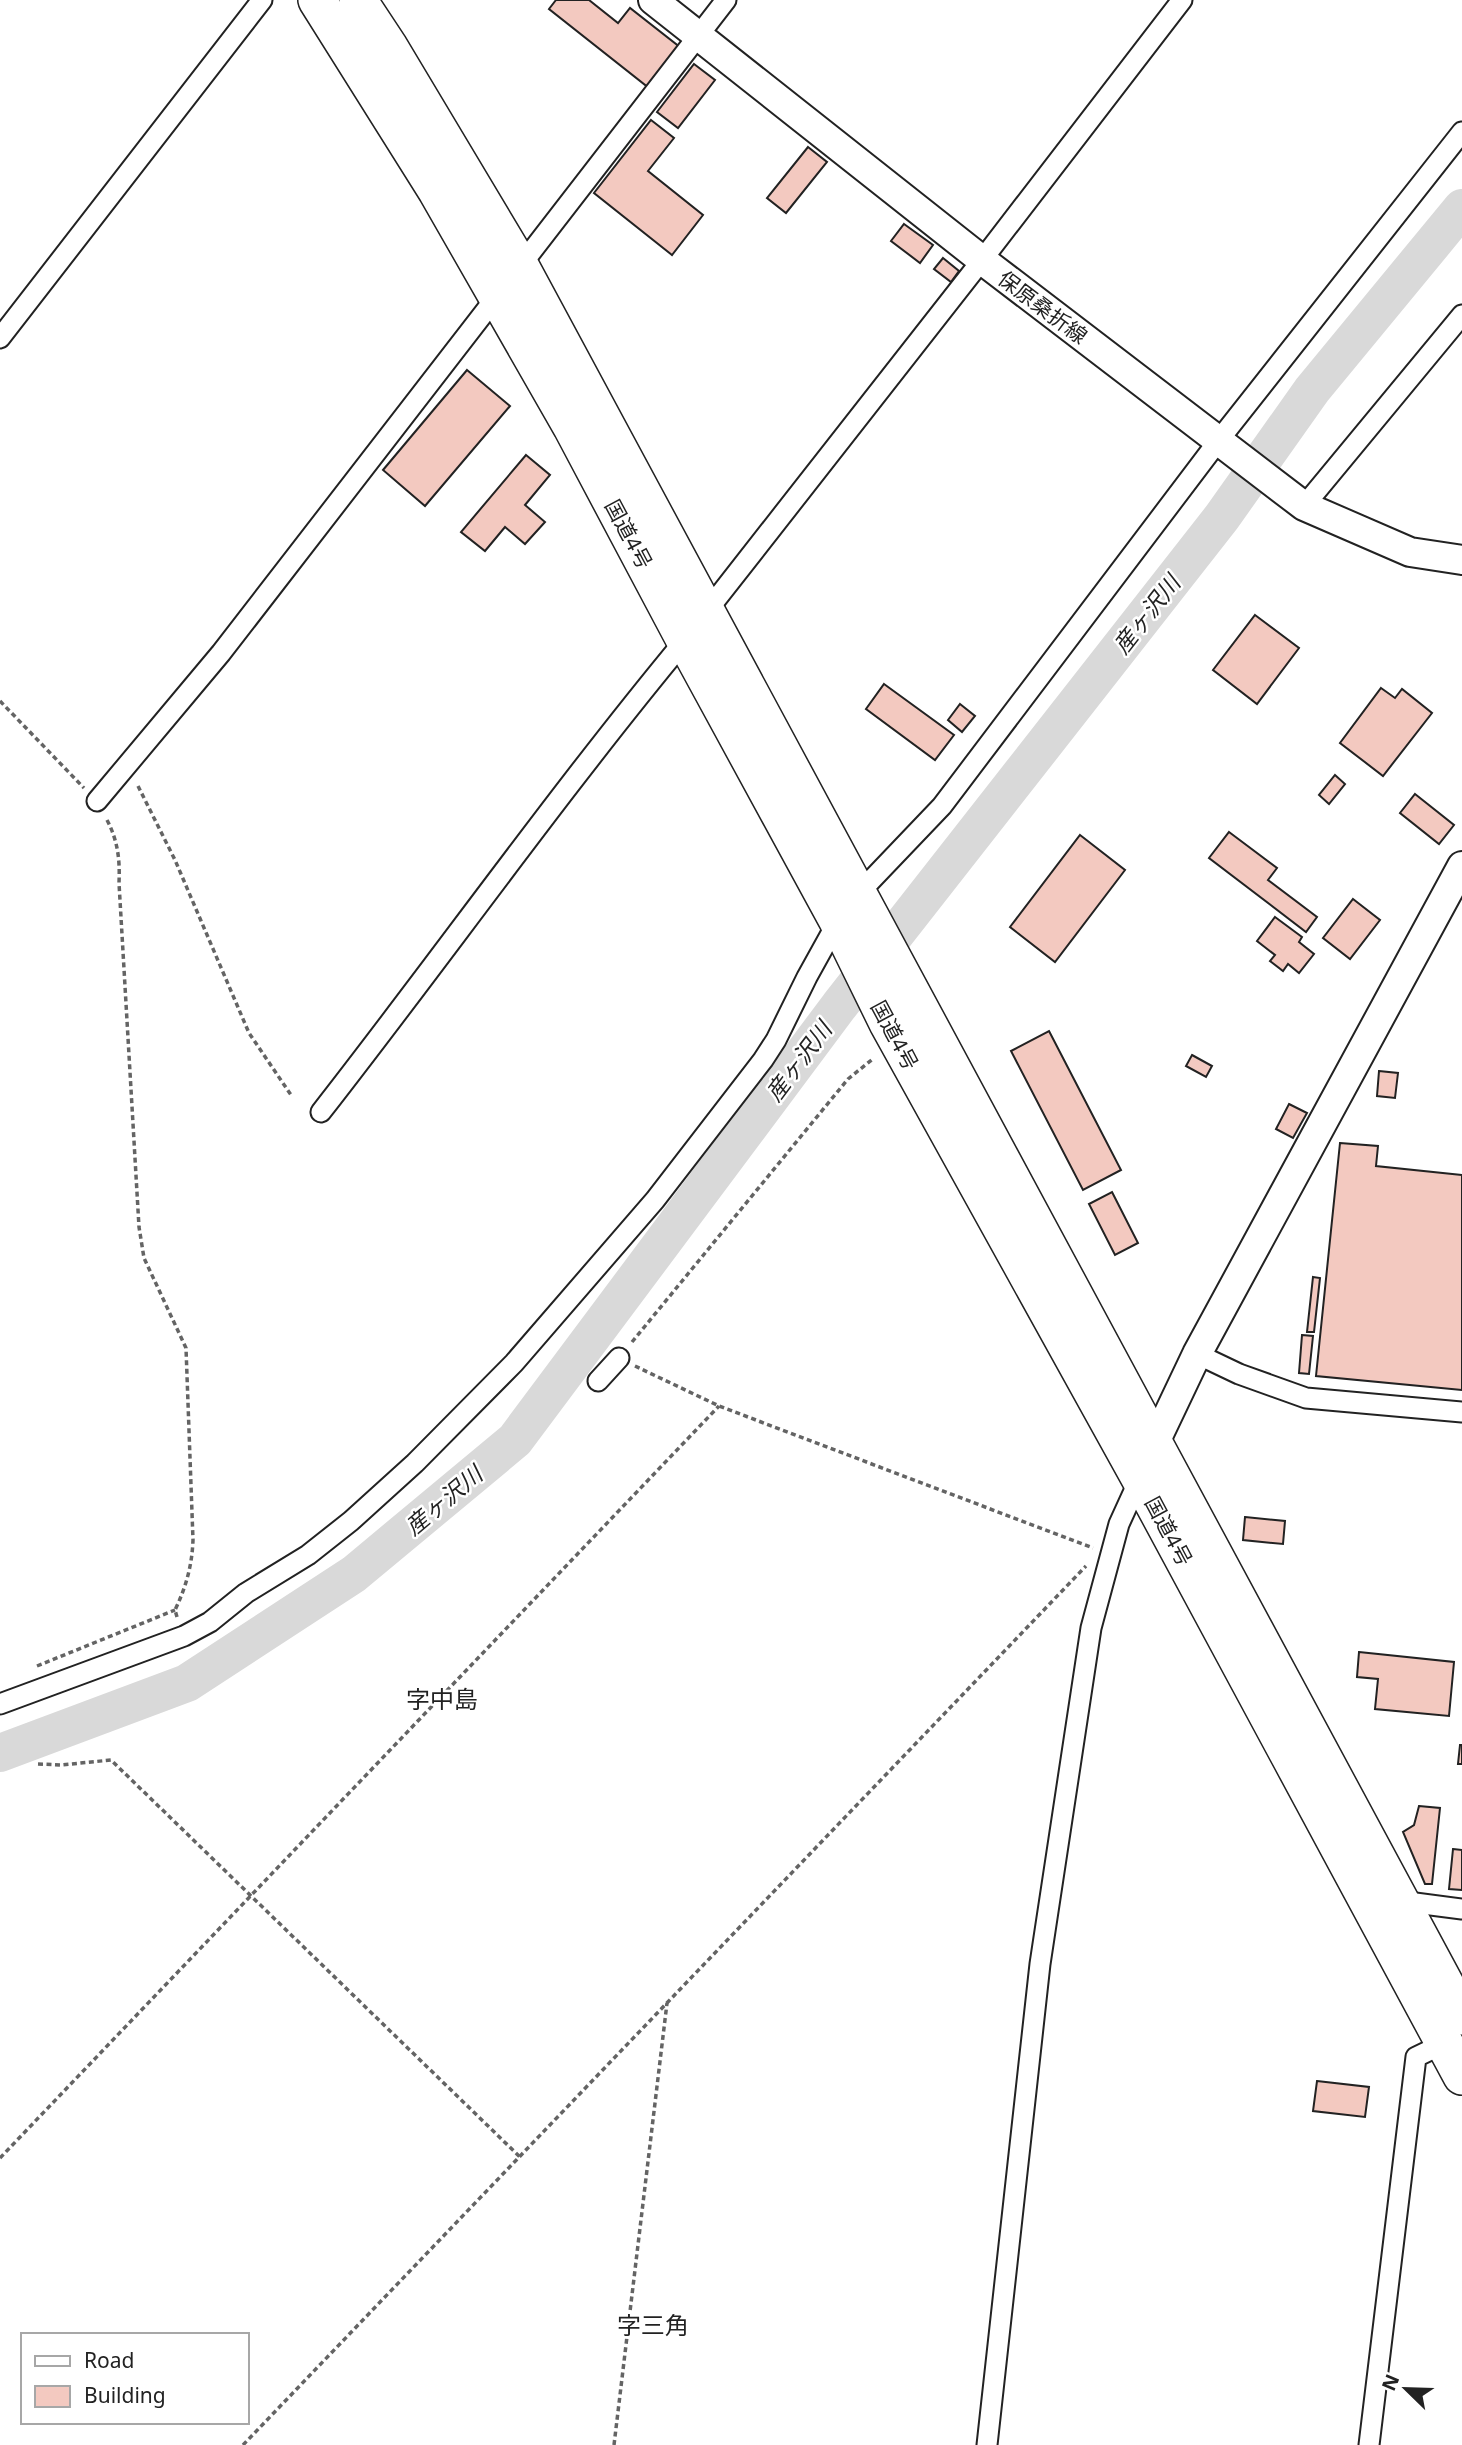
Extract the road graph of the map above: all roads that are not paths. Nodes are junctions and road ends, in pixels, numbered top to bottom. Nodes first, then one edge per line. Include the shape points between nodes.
1 (262, 0) edge
2 (317, 0) edge
3 (358, 0) edge
4 (653, 0) edge
5 (726, 0) edge
6 (1182, 0) edge
7 (699, 36) junction
8 (1462, 132) edge
9 (982, 260) junction
10 (520, 266) junction
11 (497, 295) junction
12 (1462, 315) edge
13 (0, 338) edge
14 (1223, 443) junction
15 (1304, 506) junction
16 (1462, 560) edge
17 (707, 611) junction
18 (685, 640) junction
19 (97, 801) road end
20 (1462, 866) edge
21 (851, 914) junction
22 (321, 1112) dead end
23 (1197, 1354) junction
24 (619, 1359) road end
25 (598, 1381) dead end
26 (1462, 1412) edge
27 (1154, 1443) junction
28 (1140, 1478) junction
29 (0, 1704) edge
30 (1400, 1901) junction
31 (1462, 1909) edge
32 (1453, 2029) edge
33 (1462, 2076) edge
34 (986, 2445) edge
35 (1369, 2445) edge

1 - 13 street
2 - 11 highway, 国道4号
3 - 10 highway, 国道4号
4 - 7 main road, 保原桑折線
5 - 7 street
6 - 9 street
7 - 9 main road, 保原桑折線
7 - 10 street
8 - 14 street
9 - 14 main road, 保原桑折線
9 - 17 street
10 - 11 street
10 - 17 highway, 国道4号
11 - 18 highway, 国道4号
11 - 19 street via 221,653
12 - 15 street
14 - 15 main road, 保原桑折線
14 - 21 street via 942,806
15 - 16 main road, 保原桑折線 via 1410,552
17 - 21 highway, 国道4号
18 - 21 highway, 国道4号
18 - 22 street
20 - 23 main road
21 - 27 highway, 国道4号 via 911,992
21 - 28 highway, 国道4号 via 892,1031
21 - 29 street via 807,977 763,1060 655,1200 514,1363 415,1463 308,1555 246,1593 210,1622 184,1636
23 - 26 street via 1307,1398
23 - 27 main road
24 - 25 street
27 - 28 main road
27 - 30 highway, 国道4号
28 - 32 highway, 国道4号
28 - 34 street via 1119,1524 1091,1628 1040,1964
30 - 31 street
30 - 32 highway, 国道4号
32 - 33 highway, 国道4号
32 - 35 street via 1416,2057

